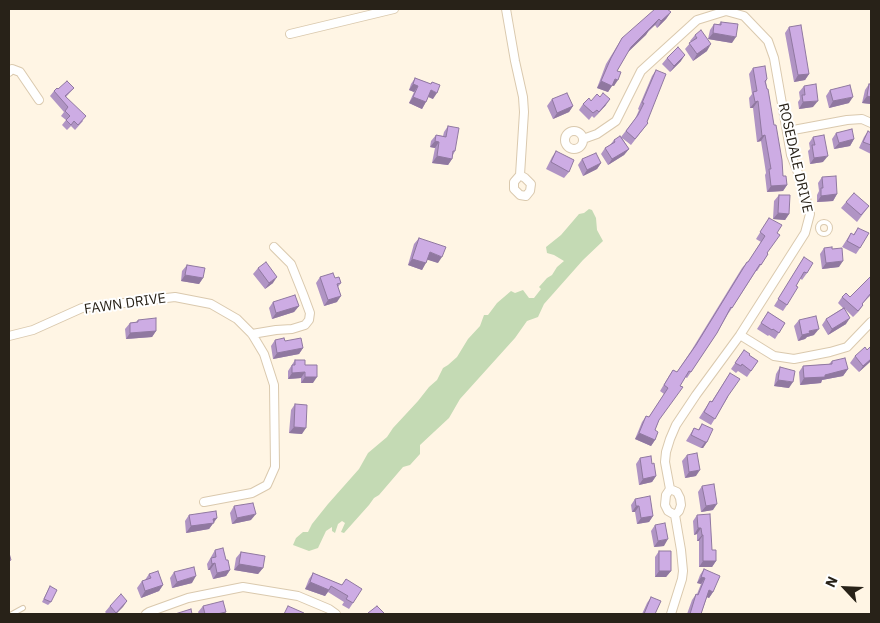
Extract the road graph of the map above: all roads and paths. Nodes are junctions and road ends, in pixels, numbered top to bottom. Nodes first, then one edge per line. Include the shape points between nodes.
1 (394, 9) edge
2 (506, 9) edge
3 (290, 34) dead end
4 (9, 72) edge
5 (39, 100) dead end
6 (871, 123) edge
7 (788, 131) junction
8 (583, 139) dead end
9 (520, 175) dead end
10 (807, 225) junction
11 (817, 227) dead end
12 (274, 247) dead end
13 (871, 322) edge
14 (252, 334) junction
15 (740, 335) junction
16 (9, 336) edge
17 (670, 489) junction
18 (204, 502) dead end
19 (675, 515) junction
20 (24, 608) dead end
21 (12, 614) edge
22 (146, 614) edge
23 (336, 614) edge
24 (671, 614) edge

1 - 3 street
2 - 9 street via 524,97
4 - 5 street via 12,69 20,72
6 - 7 street via 862,119 846,120
7 - 8 street, ROSEDALE DRIVE via 768,41 744,16 726,10 697,20 690,26 641,71 616,121
7 - 10 street, ROSEDALE DRIVE via 791,155 810,214
10 - 11 lane
10 - 15 street, ROSEDALE DRIVE via 790,258
12 - 14 street via 291,264 304,294 309,320 305,325 292,329
13 - 15 street via 846,347 794,359 774,356
14 - 16 street, FAWN DRIVE via 237,319 211,304 175,297 82,308 33,330
14 - 18 street, FAWN DRIVE via 264,354 274,385 275,466 267,485 252,493
15 - 17 street, ROSEDALE DRIVE via 673,432 665,462
17 - 19 street, ROSEDALE DRIVE via 664,506
17 - 19 street, ROSEDALE DRIVE via 680,498 681,505
19 - 24 street, ROSEDALE DRIVE via 683,571
20 - 21 lane
22 - 23 street via 188,598 243,587 298,596

